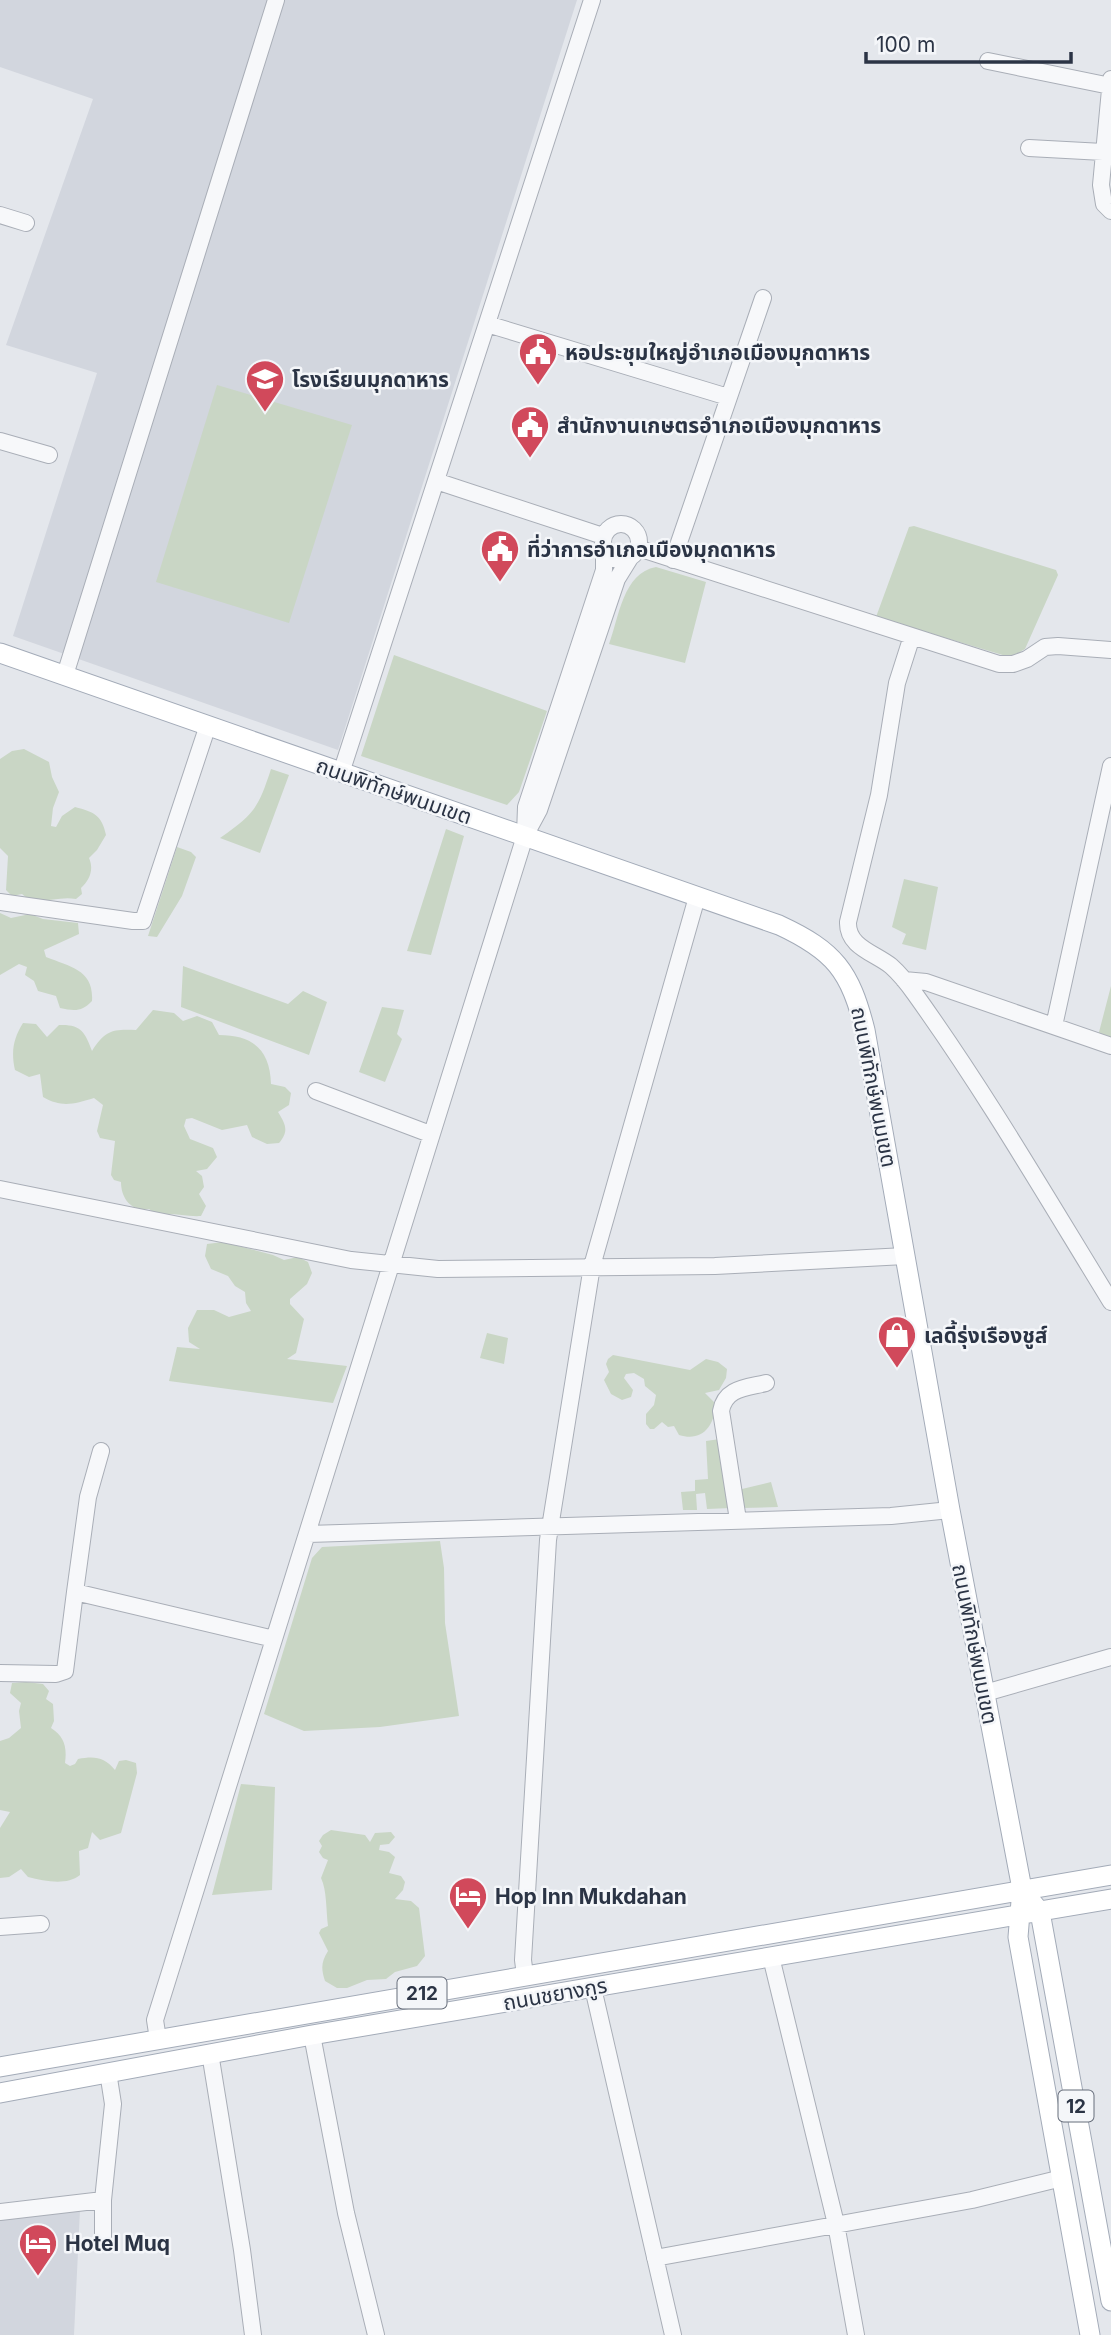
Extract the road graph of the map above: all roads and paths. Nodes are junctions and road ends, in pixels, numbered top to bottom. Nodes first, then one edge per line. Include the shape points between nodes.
1 (276, 0) edge
2 (592, 0) edge
3 (988, 61) dead end
4 (1111, 79) edge
5 (1110, 86) edge
6 (1110, 106) edge
7 (1029, 148) dead end
8 (1103, 152) junction
9 (1111, 211) edge
10 (0, 215) edge
11 (26, 223) dead end
12 (763, 298) dead end
13 (487, 324) junction
14 (728, 397) junction
15 (0, 441) edge
16 (48, 455) dead end
17 (436, 481) junction
18 (603, 542) junction
19 (634, 553) junction
20 (673, 560) junction
21 (912, 636) junction
22 (1111, 650) edge
23 (0, 653) edge
24 (65, 675) junction
25 (208, 725) junction
26 (1111, 766) edge
27 (341, 773) junction
28 (525, 836) junction
29 (697, 897) junction
30 (0, 902) edge
31 (904, 980) junction
32 (1054, 1026) junction
33 (1111, 1046) edge
34 (316, 1091) dead end
35 (430, 1135) junction
36 (0, 1189) edge
37 (905, 1256) junction
38 (390, 1266) junction
39 (592, 1266) junction
40 (1111, 1302) edge
41 (766, 1382) dead end
42 (102, 1451) dead end
43 (950, 1510) junction
44 (738, 1520) junction
45 (550, 1526) junction
46 (308, 1534) junction
47 (75, 1592) junction
48 (274, 1639) junction
49 (1111, 1657) edge
50 (0, 1673) edge
51 (985, 1693) junction
52 (1111, 1875) edge
53 (1022, 1889) junction
54 (1111, 1899) edge
55 (1040, 1912) junction
56 (1018, 1915) junction
57 (41, 1924) dead end
58 (0, 1927) edge
59 (771, 1957) junction
60 (525, 1975) junction
61 (593, 1988) junction
62 (312, 2035) junction
63 (158, 2039) junction
64 (210, 2053) junction
65 (0, 2067) edge
66 (108, 2073) junction
67 (0, 2093) edge
68 (1062, 2178) junction
69 (103, 2200) junction
70 (0, 2213) edge
71 (836, 2224) junction
72 (103, 2241) dead end
73 (655, 2258) junction
74 (1111, 2301) edge
75 (253, 2335) edge
76 (376, 2335) edge
77 (673, 2335) edge
78 (856, 2335) edge
79 (1090, 2335) edge

1 - 24 street
2 - 13 street
3 - 5 street
4 - 5 street
5 - 6 street
6 - 8 street
7 - 8 street
8 - 9 street via 1102,194
10 - 11 street
12 - 14 street
13 - 14 street
13 - 17 street
14 - 20 street
15 - 16 street
17 - 18 street
17 - 27 street
18 - 19 street via 612,558
18 - 19 street via 606,531 615,524 627,525 638,537
18 - 28 street via 604,570 526,807
19 - 20 street
19 - 28 street via 617,579 539,810
20 - 21 street
21 - 22 street via 999,664 1027,659 1045,647
21 - 31 street via 897,683 879,795 848,928 855,942
23 - 24 main road, ถนนพิทักษ์พนมเขต
24 - 25 main road, ถนนพิทักษ์พนมเขต
25 - 27 main road, ถนนพิทักษ์พนมเขต
25 - 30 street via 143,920
26 - 32 street
27 - 28 main road, ถนนพิทักษ์พนมเขต
28 - 29 main road, ถนนพิทักษ์พนมเขต
28 - 35 street
29 - 37 main road, ถนนพิทักษ์พนมเขต via 804,936 824,950 850,981 865,1030
29 - 39 street
31 - 32 street via 926,982
31 - 40 street via 981,1090
32 - 33 street
34 - 35 street
35 - 38 street
36 - 38 street
37 - 39 street via 715,1266
37 - 43 main road, ถนนพิทักษ์พนมเขต
38 - 39 street
38 - 46 street
39 - 45 street
41 - 44 street via 727,1395 723,1401
42 - 47 street via 88,1497
43 - 44 street
43 - 51 main road, ถนนพิทักษ์พนมเขต
44 - 45 street
45 - 46 street
45 - 60 street
46 - 48 street
47 - 48 street
47 - 50 street via 65,1671
48 - 63 street via 155,2020
49 - 51 street
51 - 53 main road, ถนนพิทักษ์พนมเขต
52 - 53 main road, ถนนชยางกูร / 212
53 - 55 main road
53 - 56 main road
53 - 60 main road, ถนนชยางกูร / 212
54 - 55 main road, ถนนชยางกูร / 212
55 - 56 main road, ถนนชยางกูร / 212
55 - 74 main road, 12
56 - 59 main road, ถนนชยางกูร / 212
56 - 68 main road, 12 via 1018,1937
57 - 58 street
59 - 61 main road, ถนนชยางกูร / 212
59 - 71 street
60 - 63 main road, ถนนชยางกูร / 212
61 - 62 main road, ถนนชยางกูร / 212
61 - 73 street
62 - 64 main road, ถนนชยางกูร / 212
62 - 76 street via 346,2213
63 - 65 main road, ถนนชยางกูร / 212
64 - 66 main road, ถนนชยางกูร / 212
64 - 75 street
66 - 67 main road, ถนนชยางกูร / 212
66 - 69 street via 113,2104
68 - 71 street via 972,2200
68 - 79 main road, 12
69 - 70 street
69 - 72 street
71 - 73 street
71 - 78 street
73 - 77 street

